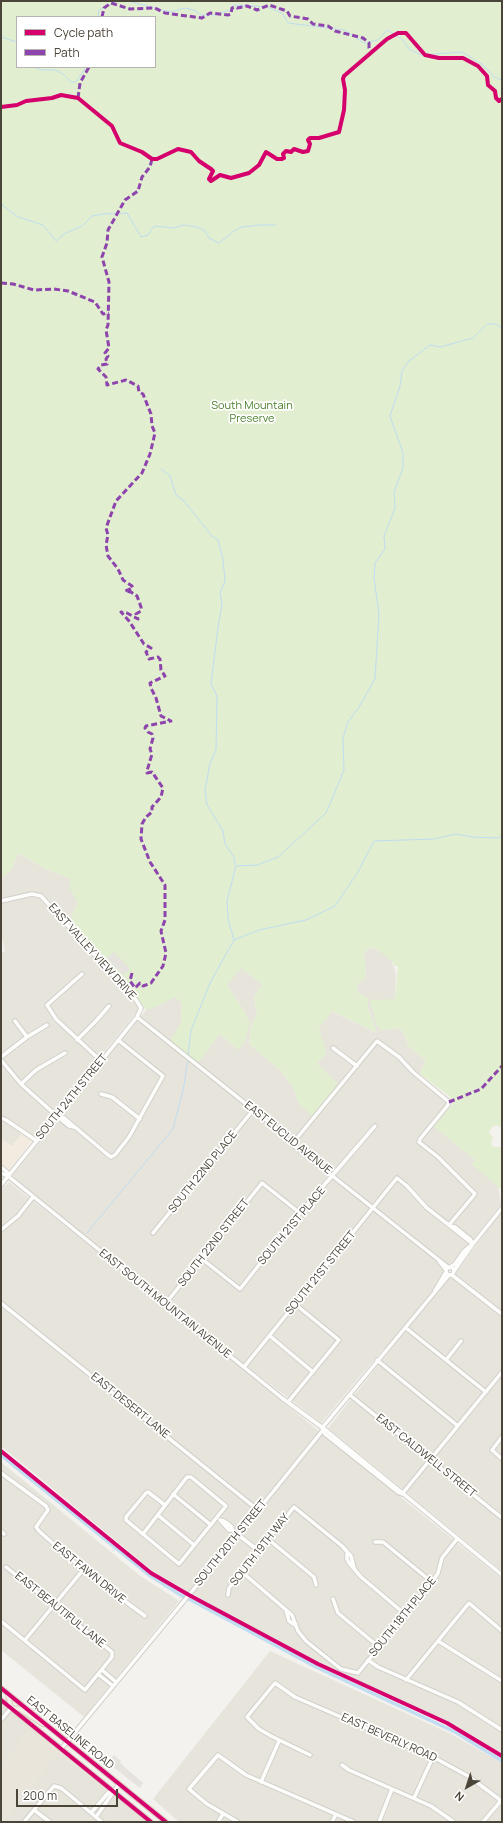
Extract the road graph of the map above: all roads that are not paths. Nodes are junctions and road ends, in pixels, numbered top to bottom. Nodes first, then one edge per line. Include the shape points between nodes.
1 (1, 901) edge
2 (82, 974) dead end
3 (109, 1006) dead end
4 (141, 1008) joint
5 (137, 1018) junction
6 (15, 1021) dead end
7 (47, 1025) dead end
8 (26, 1037) junction
9 (77, 1040) junction
10 (118, 1040) junction
11 (333, 1048) dead end
12 (65, 1053) dead end
13 (1, 1059) edge
14 (102, 1061) junction
15 (357, 1066) junction
16 (21, 1084) junction
17 (102, 1094) dead end
18 (253, 1110) junction
19 (58, 1115) junction
20 (1, 1118) edge
21 (140, 1119) junction
22 (375, 1126) dead end
23 (37, 1141) junction
24 (292, 1144) junction
25 (1, 1168) edge
26 (1, 1173) edge
27 (8, 1176) junction
28 (334, 1176) junction
29 (1, 1185) edge
30 (33, 1197) junction
31 (373, 1207) junction
32 (502, 1208) edge
33 (300, 1213) junction
34 (449, 1225) junction
35 (1, 1230) edge
36 (153, 1233) dead end
37 (473, 1244) junction
38 (202, 1259) junction
39 (450, 1271) junction
40 (1, 1303) edge
41 (166, 1303) junction
42 (296, 1304) junction
43 (502, 1314) edge
44 (406, 1328) junction
45 (270, 1336) junction
46 (461, 1341) dead end
47 (377, 1360) junction
48 (446, 1360) junction
49 (244, 1367) junction
50 (313, 1372) junction
51 (502, 1372) edge
52 (486, 1392) junction
53 (350, 1395) junction
54 (288, 1402) junction
55 (458, 1426) junction
56 (323, 1429) junction
57 (502, 1437) edge
58 (502, 1459) edge
59 (430, 1460) junction
60 (1, 1473) edge
61 (173, 1494) junction
62 (402, 1494) junction
63 (165, 1505) junction
64 (258, 1510) junction
65 (158, 1516) junction
66 (502, 1518) edge
67 (218, 1519) junction
68 (211, 1525) junction
69 (143, 1534) junction
70 (238, 1534) junction
71 (457, 1539) junction
72 (268, 1540) junction
73 (375, 1542) dead end
74 (194, 1545) junction
75 (259, 1551) junction
76 (6, 1567) dead end
77 (83, 1570) junction
78 (242, 1572) junction
79 (502, 1575) edge
80 (432, 1582) junction
81 (316, 1585) dead end
82 (228, 1595) dead end
83 (333, 1599) dead end
84 (53, 1605) junction
85 (406, 1615) junction
86 (145, 1616) dead end
87 (1, 1621) edge
88 (502, 1631) edge
89 (25, 1640) junction
90 (438, 1641) junction
91 (379, 1647) junction
92 (368, 1660) junction
93 (102, 1670) junction
94 (98, 1674) junction
95 (406, 1680) junction
96 (502, 1681) edge
97 (116, 1682) junction
98 (113, 1686) junction
99 (1, 1688) edge
100 (8, 1694) junction
101 (1, 1700) edge
102 (11, 1708) junction
103 (1, 1720) edge
104 (48, 1726) junction
105 (502, 1730) edge
106 (279, 1740) junction
107 (67, 1742) junction
108 (61, 1748) junction
109 (310, 1755) dead end
110 (432, 1757) junction
111 (342, 1765) dead end
112 (261, 1782) junction
113 (120, 1784) junction
114 (392, 1789) junction
115 (114, 1791) junction
116 (414, 1798) junction
117 (100, 1802) junction
118 (105, 1806) junction
119 (34, 1810) junction
120 (91, 1813) junction
121 (223, 1814) junction
122 (336, 1814) junction
123 (96, 1817) junction
124 (486, 1821) edge
125 (24, 1822) edge
126 (50, 1822) edge
127 (102, 1822) edge
128 (151, 1822) edge
129 (166, 1822) edge
130 (218, 1822) edge
131 (238, 1822) edge
132 (332, 1822) edge
133 (354, 1822) edge
134 (379, 1822) edge
135 (454, 1822) edge

1 - 4 street, EAST VALLEY VIEW DRIVE via 32,894 41,896
2 - 9 street via 47,1005 56,1019
3 - 9 street
4 - 5 street, SOUTH 24TH STREET
5 - 10 street, SOUTH 24TH STREET
5 - 18 street, EAST EUCLID AVENUE
6 - 8 street
7 - 8 street
8 - 13 street
9 - 14 street
10 - 14 street, SOUTH 24TH STREET
10 - 21 street via 163,1076
11 - 15 street
12 - 16 street via 36,1070
13 - 16 street
14 - 19 street, SOUTH 24TH STREET
15 - 24 street
15 - 34 street via 377,1040 449,1102 419,1142 475,1194
16 - 19 street
17 - 21 street via 112,1097
18 - 24 street, EAST EUCLID AVENUE via 281,1131
18 - 36 street, SOUTH 22ND PLACE
19 - 21 street via 111,1157
19 - 23 street, SOUTH 24TH STREET
20 - 23 street
22 - 28 street, SOUTH 21ST PLACE
23 - 27 street, SOUTH 24TH STREET
24 - 28 street, EAST EUCLID AVENUE
25 - 27 street, EAST SOUTH MOUNTAIN AVENUE
26 - 27 street, EAST SOUTH MOUNTAIN AVENUE
27 - 29 street, SOUTH 24TH STREET
27 - 30 street, EAST SOUTH MOUNTAIN AVENUE
28 - 31 street, EAST EUCLID AVENUE
28 - 33 street, SOUTH 21ST PLACE
30 - 35 street via 18,1216
30 - 41 street, EAST SOUTH MOUNTAIN AVENUE
31 - 34 street, SOUTH 21ST STREET via 397,1178 426,1207
31 - 39 street, EAST EUCLID AVENUE
31 - 42 street, SOUTH 21ST STREET
32 - 37 street, SOUTH 20TH STREET
33 - 38 street, SOUTH 22ND STREET via 262,1183
33 - 38 street, SOUTH 21ST PLACE via 240,1289
34 - 37 street
37 - 39 street, SOUTH 20TH STREET
38 - 41 street, SOUTH 22ND STREET
39 - 43 street, EAST EUCLID AVENUE
39 - 44 street, SOUTH 20TH STREET
40 - 64 street, EAST DESERT LANE
41 - 49 street, EAST SOUTH MOUNTAIN AVENUE
42 - 45 street, SOUTH 21ST STREET
42 - 50 street via 339,1340
44 - 47 street, SOUTH 20TH STREET
44 - 48 street
45 - 49 street, SOUTH 21ST STREET
45 - 50 street
46 - 48 street
47 - 53 street, SOUTH 20TH STREET
47 - 55 street
48 - 52 street
49 - 54 street, EAST SOUTH MOUNTAIN AVENUE
50 - 54 street
51 - 52 street
52 - 55 street
53 - 56 street, SOUTH 20TH STREET
53 - 59 street, EAST CALDWELL STREET
54 - 56 street, EAST SOUTH MOUNTAIN AVENUE
55 - 59 street
56 - 62 street, EAST SOUTH MOUNTAIN AVENUE via 325,1434
56 - 64 street, SOUTH 20TH STREET
57 - 58 street via 492,1450
59 - 62 street
59 - 66 street, EAST CALDWELL STREET
60 - 77 street, EAST FAWN DRIVE via 34,1496 48,1510 36,1527
61 - 63 street
61 - 67 street via 187,1477 191,1477 226,1506
61 - 68 street
62 - 71 street, EAST SOUTH MOUNTAIN AVENUE
63 - 65 street
63 - 69 street via 148,1492 126,1517 126,1520
64 - 70 street, SOUTH 20TH STREET
65 - 69 street
65 - 74 street
67 - 68 street
67 - 70 street
68 - 74 street
69 - 74 street via 179,1564
70 - 75 street
70 - 97 street, SOUTH 20TH STREET
71 - 79 street, EAST SOUTH MOUNTAIN AVENUE
71 - 80 street, SOUTH 18TH PLACE via 442,1558 438,1573
72 - 75 street, SOUTH 19TH WAY
72 - 81 street via 314,1577
72 - 85 street, SOUTH 19TH WAY via 294,1507 342,1546 351,1556 354,1568 361,1577
73 - 80 street via 383,1542
75 - 78 street, SOUTH 19TH WAY
76 - 84 street, EAST BEAUTIFUL LANE
77 - 84 street
77 - 86 street, EAST FAWN DRIVE
78 - 82 street, SOUTH 19TH WAY
78 - 92 street, SOUTH 18TH PLACE via 292,1615 295,1625 306,1641 341,1669 358,1673
80 - 85 street, SOUTH 18TH PLACE
83 - 91 street via 338,1613
84 - 89 street
84 - 93 street, EAST BEAUTIFUL LANE via 113,1654
85 - 91 street, SOUTH 18TH PLACE
87 - 89 street
88 - 90 street via 469,1603
89 - 94 street via 86,1690
90 - 95 street
90 - 96 street
91 - 92 street, SOUTH 18TH PLACE
92 - 95 street
93 - 94 street
93 - 97 street
94 - 98 street
95 - 105 street via 458,1702
97 - 98 street, SOUTH 20TH STREET
98 - 107 street, SOUTH 20TH STREET
99 - 100 main road, EAST BASELINE ROAD
100 - 102 main road
100 - 104 main road, EAST BASELINE ROAD
101 - 102 main road, EAST BASELINE ROAD
102 - 103 street
102 - 104 main road via 18,1708 37,1722
102 - 108 main road, EAST BASELINE ROAD
104 - 107 main road, EAST BASELINE ROAD
106 - 109 street
106 - 110 street, EAST BEVERLY ROAD via 259,1729 247,1717 275,1683 295,1697
106 - 112 street
107 - 108 street, SOUTH 20TH STREET
107 - 113 main road, EAST BASELINE ROAD
108 - 115 main road, EAST BASELINE ROAD
110 - 116 street
110 - 124 street, EAST BEVERLY ROAD via 468,1776 499,1799 500,1802
111 - 114 street
112 - 121 street via 233,1767 218,1755 189,1789
112 - 122 street
113 - 115 street
113 - 129 main road, EAST BASELINE ROAD
114 - 116 street
114 - 134 street
115 - 117 street
115 - 118 street
115 - 128 main road, EAST BASELINE ROAD
116 - 135 street
117 - 118 street
117 - 120 street
118 - 123 street
119 - 120 street via 54,1786 61,1788
119 - 125 street
119 - 126 street
120 - 123 street
121 - 130 street
121 - 131 street
122 - 132 street
122 - 133 street
123 - 127 street

